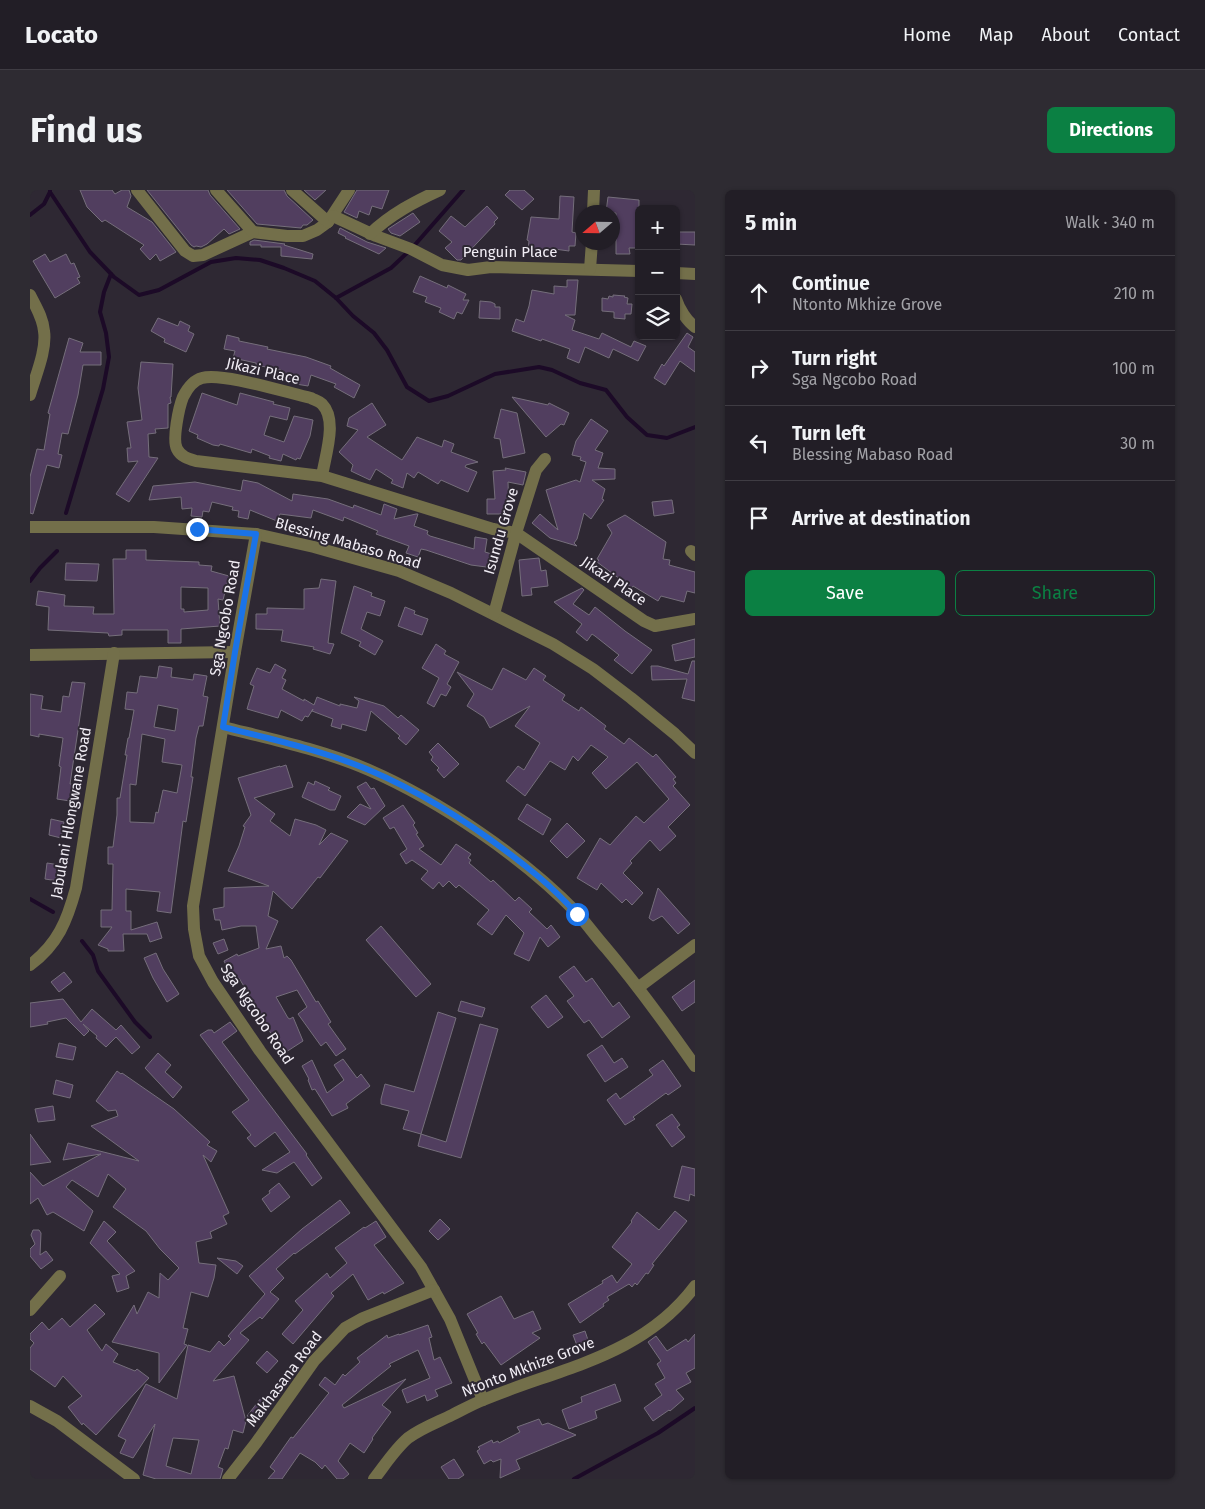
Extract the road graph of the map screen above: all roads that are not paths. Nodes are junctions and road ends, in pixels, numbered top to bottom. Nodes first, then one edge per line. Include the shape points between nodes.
1 (138, 190) edge
2 (216, 190) edge
3 (292, 190) edge
4 (349, 190) edge
5 (440, 190) edge
6 (594, 190) edge
7 (593, 205) edge
8 (330, 219) junction
9 (253, 232) junction
10 (370, 234) junction
11 (591, 250) edge
12 (590, 269) junction
13 (635, 271) edge
14 (680, 273) edge
15 (695, 274) edge
16 (30, 295) edge
17 (680, 309) edge
18 (695, 328) edge
19 (31, 388) edge
20 (545, 459) dead end
21 (322, 476) junction
22 (30, 526) edge
23 (516, 533) junction
24 (256, 534) junction
25 (494, 614) junction
26 (695, 619) edge
27 (235, 652) junction
28 (114, 653) junction
29 (30, 655) edge
30 (223, 727) junction
31 (695, 753) edge
32 (695, 945) edge
33 (30, 965) edge
34 (638, 987) junction
35 (695, 1066) edge
36 (60, 1276) dead end
37 (695, 1286) edge
38 (434, 1290) junction
39 (30, 1310) edge
40 (483, 1400) junction
41 (30, 1406) edge
42 (134, 1479) edge
43 (228, 1479) edge
44 (374, 1479) edge

1 - 9 street via 193,256 203,255
2 - 9 street
3 - 8 street, Penguin Place
4 - 8 street
5 - 10 street via 406,206
6 - 7 street
8 - 9 street via 303,236
8 - 10 street, Penguin Place
10 - 12 street, Penguin Place via 442,265 468,270 491,266
11 - 12 street
12 - 13 street, Penguin Place
14 - 15 street
16 - 19 street via 41,316 44,332
17 - 18 street
20 - 23 street, Isundu Grove via 536,470
21 - 21 street, Jikazi Place via 331,424 321,403 212,376 200,378 183,397 174,440 185,458
21 - 23 street, Jikazi Place via 493,529
22 - 24 street, Blessing Mabaso Road via 154,527
23 - 25 street, Isundu Grove
23 - 26 street, Jikazi Place via 644,621 655,626
24 - 25 street, Blessing Mabaso Road via 399,572
24 - 27 street, Sga Ngcobo Road
25 - 31 street, Blessing Mabaso Road via 554,644 593,669
27 - 28 street
27 - 30 street, Sga Ngcobo Road
28 - 29 street
28 - 33 street, Jabulani Hlongwane Road via 71,908 56,940
30 - 34 street via 294,745 368,770 454,815 540,878 577,914
30 - 38 street, Sga Ngcobo Road via 193,906 199,956 244,1028 407,1247
32 - 34 street
34 - 35 street
36 - 39 street
37 - 40 street, Ntonto Mkhize Grove via 684,1300 626,1345
38 - 40 street, Sga Ngcobo Road via 450,1319
38 - 43 street, Makhasana Road via 345,1328 314,1362
40 - 44 street, Ntonto Mkhize Grove via 408,1438
41 - 42 street via 56,1421

